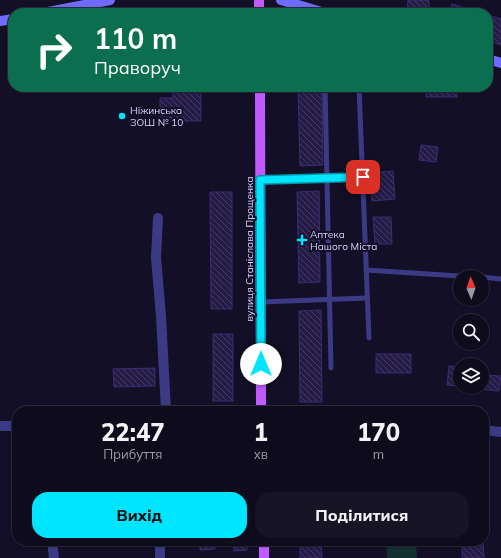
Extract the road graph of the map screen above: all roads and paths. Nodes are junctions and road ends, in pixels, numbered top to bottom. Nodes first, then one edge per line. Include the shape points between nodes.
1 (110, 0) edge
2 (281, 0) edge
3 (69, 8) edge
4 (307, 8) edge
5 (260, 92) edge
6 (325, 92) edge
7 (359, 92) edge
8 (363, 177) junction
9 (327, 178) junction
10 (260, 180) junction
11 (158, 218) dead end
12 (366, 270) junction
13 (453, 276) edge
14 (489, 278) edge
15 (501, 279) edge
16 (367, 298) junction
17 (329, 299) junction
18 (261, 302) junction
19 (368, 338) dead end
20 (331, 368) dead end
21 (166, 406) edge
22 (262, 406) edge
23 (0, 426) edge
24 (12, 426) edge
25 (489, 431) edge
26 (501, 432) edge
27 (53, 546) edge
28 (160, 546) edge
29 (264, 546) edge
30 (54, 558) edge
31 (160, 558) edge
32 (264, 558) edge

1 - 3 street
2 - 4 street
5 - 10 main road, вулиця Станіслава Прощенка
6 - 9 lane
7 - 8 lane
8 - 9 lane
8 - 12 lane
9 - 10 lane
9 - 17 lane
10 - 18 main road, вулиця Станіслава Прощенка
11 - 21 street via 156,258 162,316
12 - 13 lane
12 - 16 lane
14 - 15 lane
16 - 17 lane
16 - 19 lane
17 - 18 lane
17 - 20 lane
18 - 22 main road, вулиця Станіслава Прощенка
23 - 24 street
25 - 26 street
27 - 30 street
28 - 31 street
29 - 32 main road

